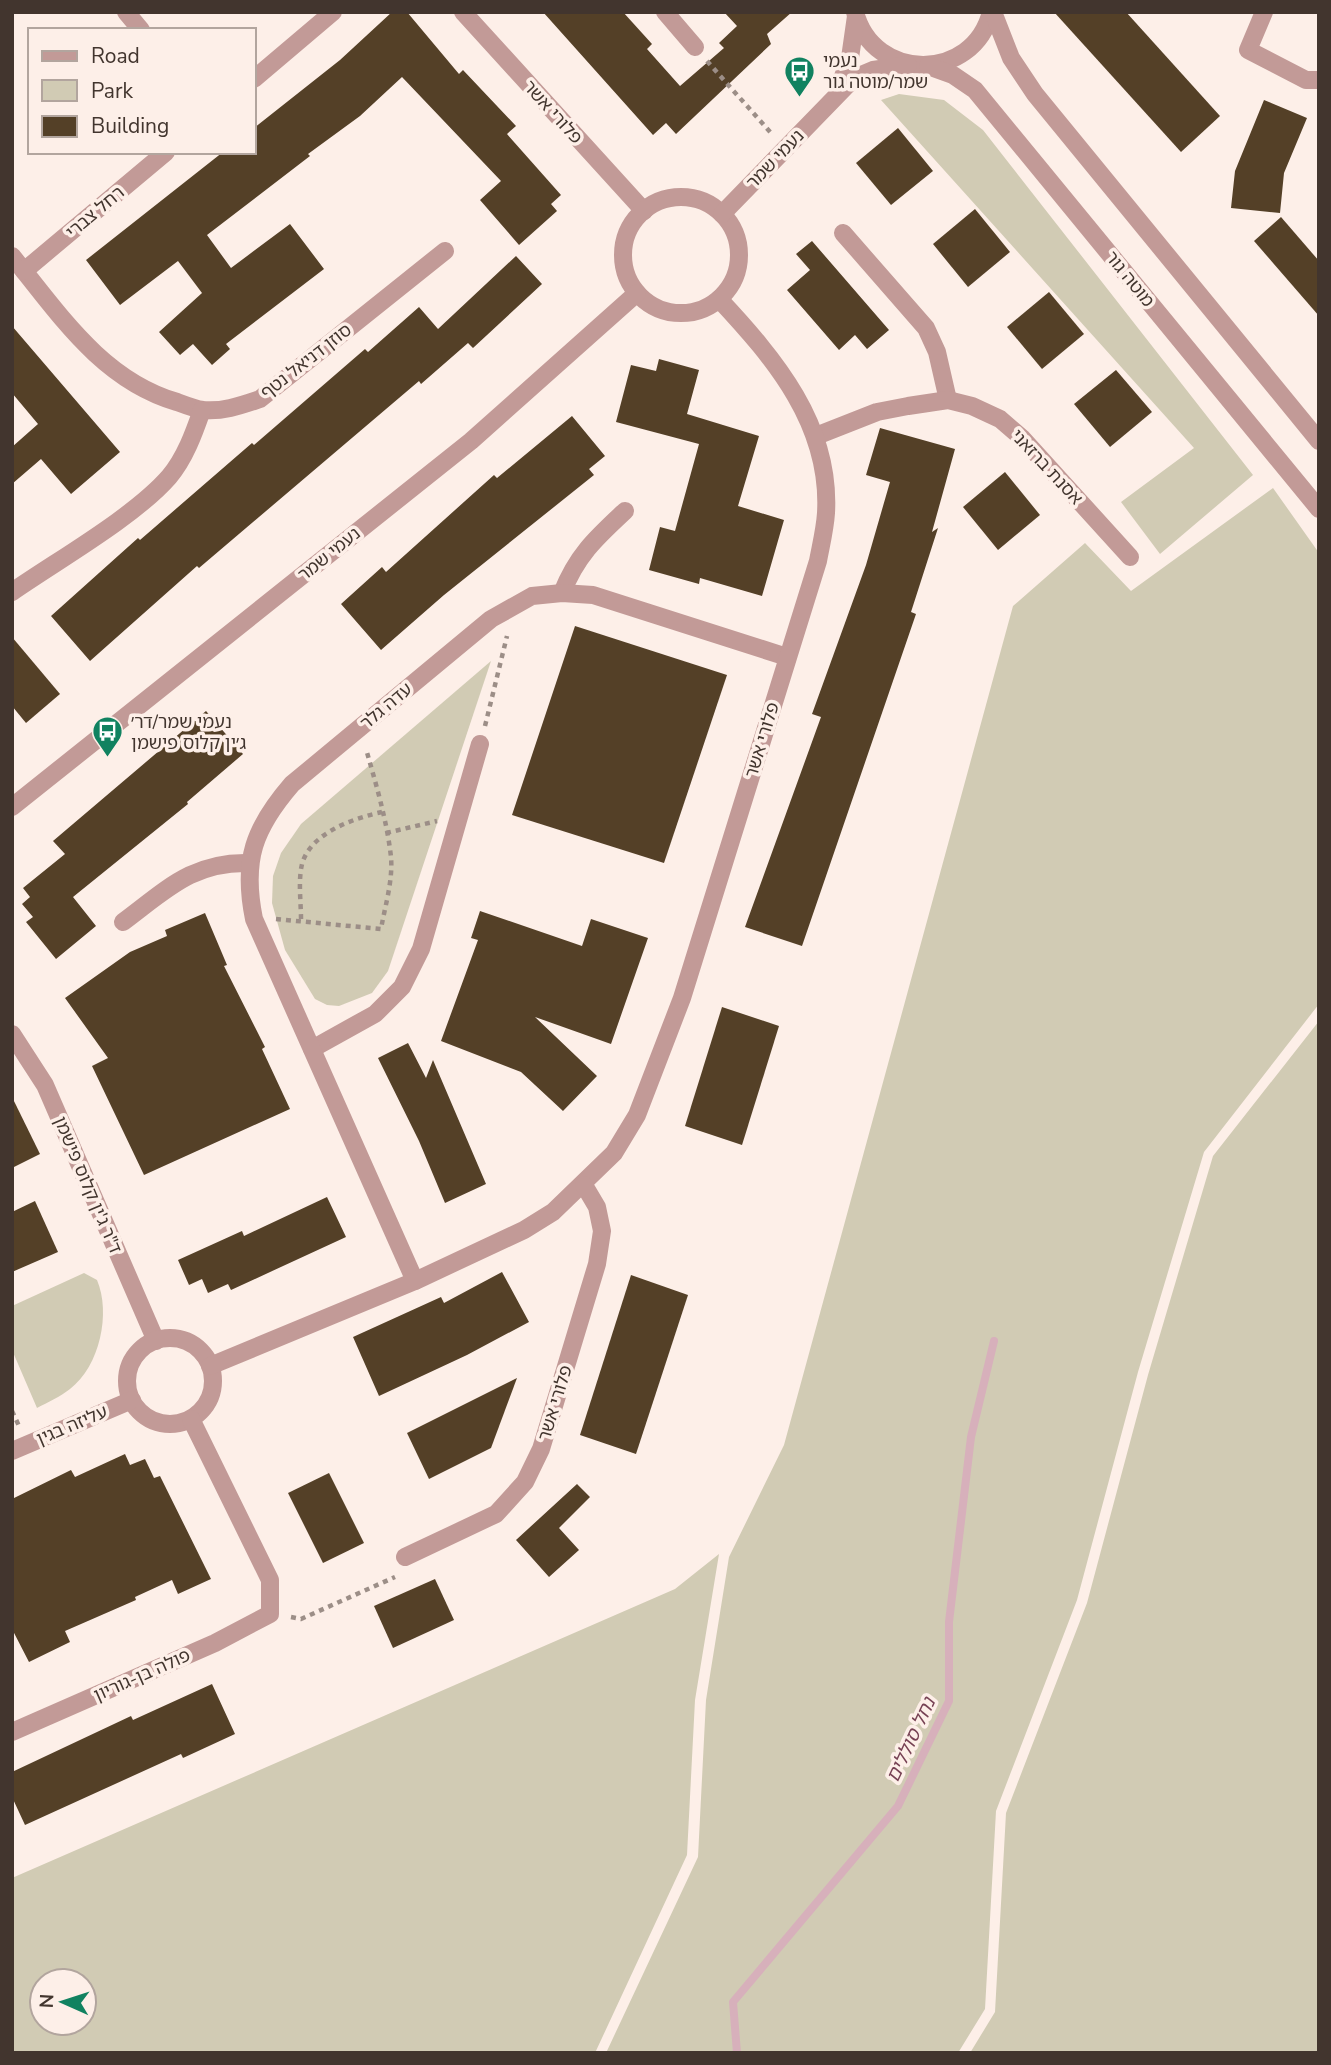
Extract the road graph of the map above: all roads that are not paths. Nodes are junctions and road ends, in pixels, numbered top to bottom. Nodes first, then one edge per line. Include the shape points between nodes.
1 (127, 12) edge
2 (333, 12) edge
3 (665, 12) edge
4 (992, 12) edge
5 (1264, 12) edge
6 (855, 14) edge
7 (470, 15) edge
8 (139, 28) edge
9 (695, 47) road end
10 (908, 65) junction
11 (928, 66) junction
12 (256, 77) edge
13 (1319, 80) edge
14 (828, 103) junction
15 (164, 154) edge
16 (644, 211) junction
17 (722, 214) junction
18 (843, 233) dead end
19 (446, 251) dead end
20 (12, 256) edge
21 (24, 271) junction
22 (637, 293) junction
23 (719, 299) junction
24 (948, 400) junction
25 (202, 410) junction
26 (816, 436) junction
27 (1319, 441) edge
28 (1319, 509) edge
29 (625, 511) dead end
30 (1130, 556) dead end
31 (12, 592) edge
32 (562, 593) junction
33 (787, 657) junction
34 (480, 744) road end
35 (12, 807) edge
36 (250, 863) junction
37 (123, 922) dead end
38 (12, 1034) edge
39 (312, 1049) junction
40 (584, 1185) junction
41 (415, 1281) junction
42 (156, 1341) junction
43 (210, 1366) junction
44 (132, 1400) junction
45 (191, 1419) junction
46 (12, 1451) edge
47 (405, 1557) road end
48 (12, 1732) edge

1 - 8 street
2 - 12 street
3 - 9 street
4 - 11 street via 970,49 951,61
4 - 27 street via 1011,58 1035,94
5 - 13 street via 1248,50 1306,80
6 - 10 street via 865,36 879,51
6 - 14 street, נעמי שמר via 845,76
7 - 16 street, פלורי אשר
10 - 11 street
10 - 14 street, נעמי שמר via 854,78
11 - 28 street, מוטה גור via 975,90
14 - 17 street, נעמי שמר
15 - 21 street, רחל צברי
16 - 17 street via 669,198 684,197 704,202
16 - 22 street via 628,231 623,257
17 - 23 street via 735,234 739,258 736,273
18 - 24 street via 926,328 937,352
19 - 25 street, סוזן דניאל נטף via 260,399
20 - 21 street
21 - 25 street via 111,370 137,387
22 - 23 street via 662,310 677,313 699,310
22 - 35 street, נעמי שמר via 471,441
23 - 26 street, פלורי אשר via 794,388
24 - 26 street, אסנת ברזאני via 877,412
24 - 30 street, אסנת ברזאני via 1000,419
25 - 31 street via 191,441 169,477 134,508
26 - 33 street, פלורי אשר via 825,476 826,514 818,561
29 - 32 street via 586,548
32 - 33 street, עדה גלר via 625,604
32 - 36 street, עדה גלר via 531,596 491,619 292,784 257,832
33 - 40 street, פלורי אשר via 660,1059 637,1115 614,1153
34 - 39 street via 421,948 402,986 374,1014
36 - 37 street via 209,866 188,874
36 - 39 street, עדה גלר via 248,888 254,919
38 - 42 street, ד"ר ג'ין קלוס פישמן via 45,1085
39 - 41 street, עדה גלר
40 - 41 street, פלורי אשר via 524,1230
40 - 47 street, פלורי אשר via 597,1207 603,1231 597,1264 536,1460 525,1482 496,1514
41 - 43 street, פלורי אשר
42 - 43 street via 187,1342 200,1350
42 - 44 street via 143,1348 128,1372
43 - 45 street via 213,1387 208,1401
44 - 45 street via 149,1419 164,1424
44 - 46 street, עליזה בגין
45 - 48 street, פולה בן-גוריון via 270,1580 270,1614

